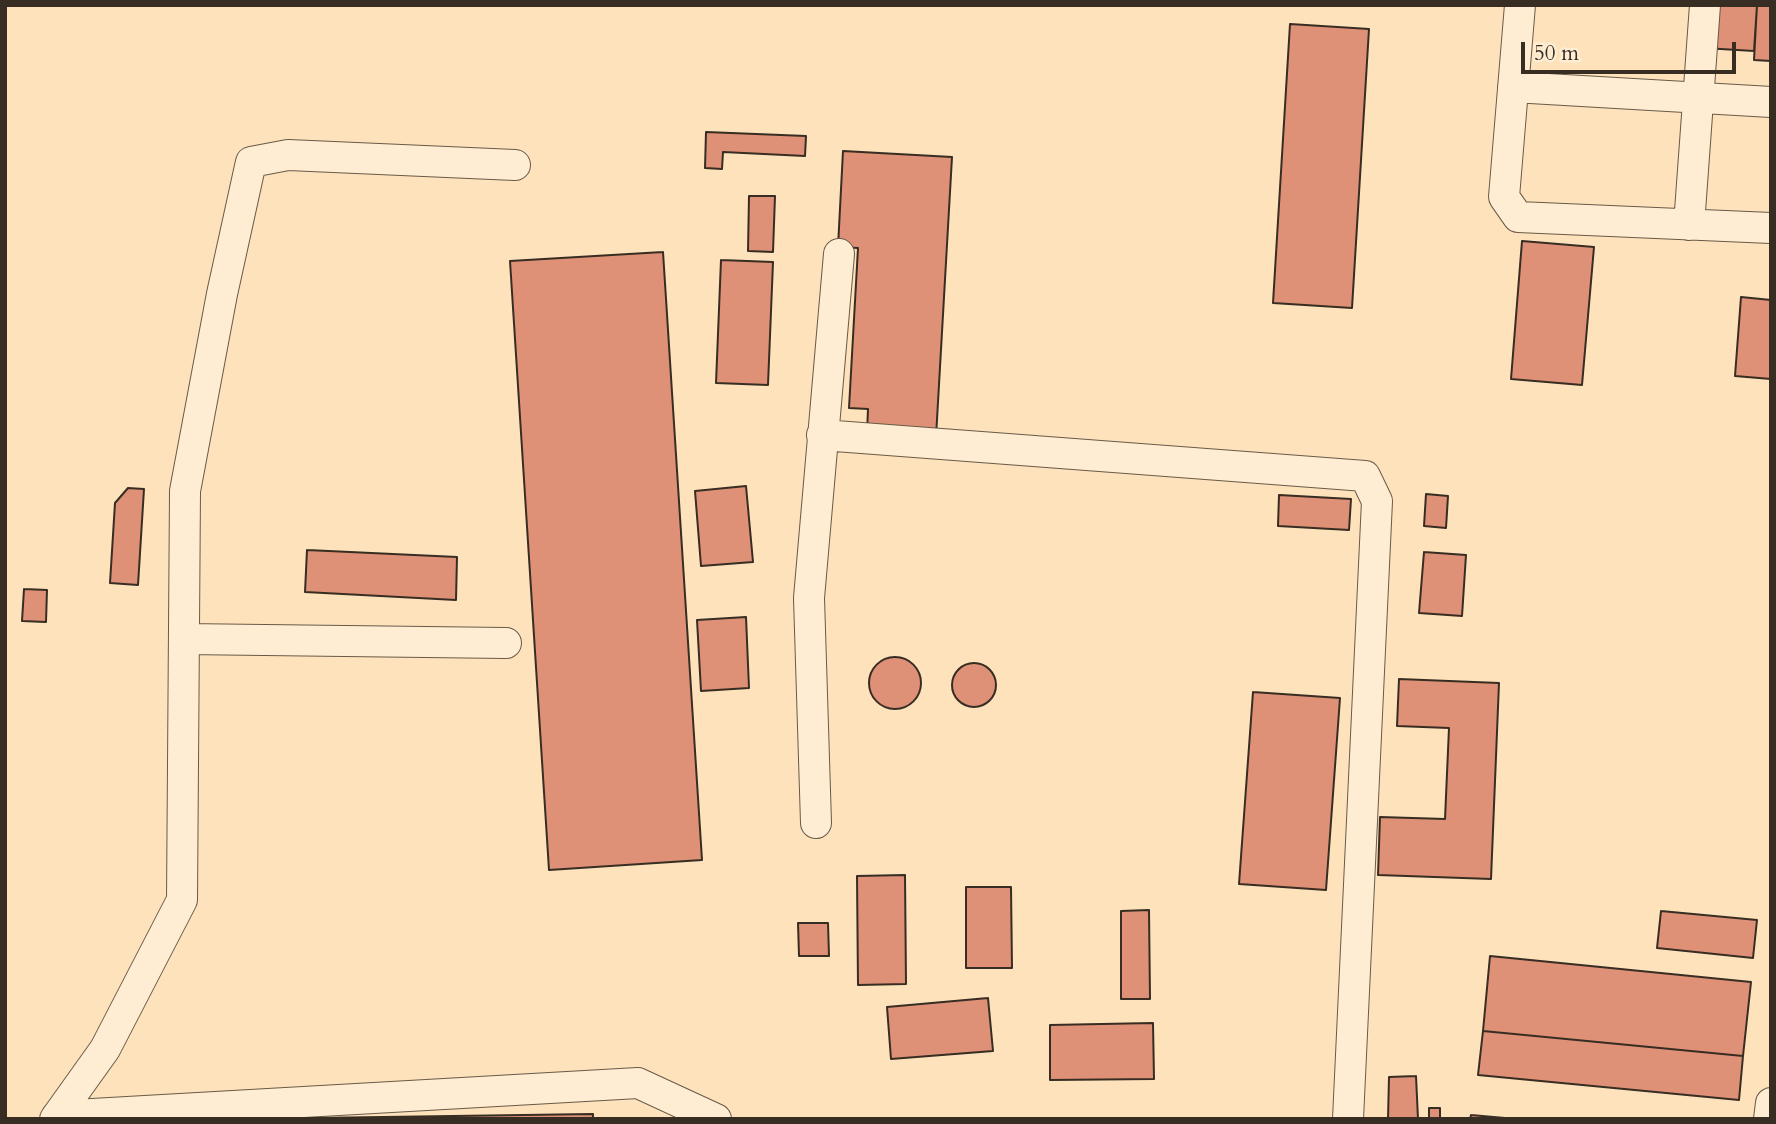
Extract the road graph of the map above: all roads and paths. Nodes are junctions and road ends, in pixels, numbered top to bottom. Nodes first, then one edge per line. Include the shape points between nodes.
1 (1520, 5) edge
2 (1705, 5) edge
3 (1513, 87) junction
4 (1699, 98) junction
5 (1771, 102) edge
6 (515, 165) dead end
7 (1689, 225) junction
8 (1771, 228) edge
9 (839, 254) dead end
10 (822, 435) junction
11 (184, 639) junction
12 (506, 643) dead end
13 (816, 823) dead end
14 (1771, 1103) edge
15 (56, 1117) edge
16 (716, 1119) edge
17 (1348, 1119) edge
18 (1769, 1119) edge

1 - 3 lane
2 - 4 lane
3 - 4 lane
3 - 7 lane via 1504,197 1518,217
4 - 5 lane
4 - 7 lane
6 - 11 lane via 288,155 251,162 185,491
7 - 8 lane
9 - 10 lane
10 - 13 lane via 809,598
10 - 17 lane via 1365,475 1377,501
11 - 12 lane
11 - 15 lane via 182,900 104,1049
14 - 18 lane
15 - 16 lane via 638,1083

